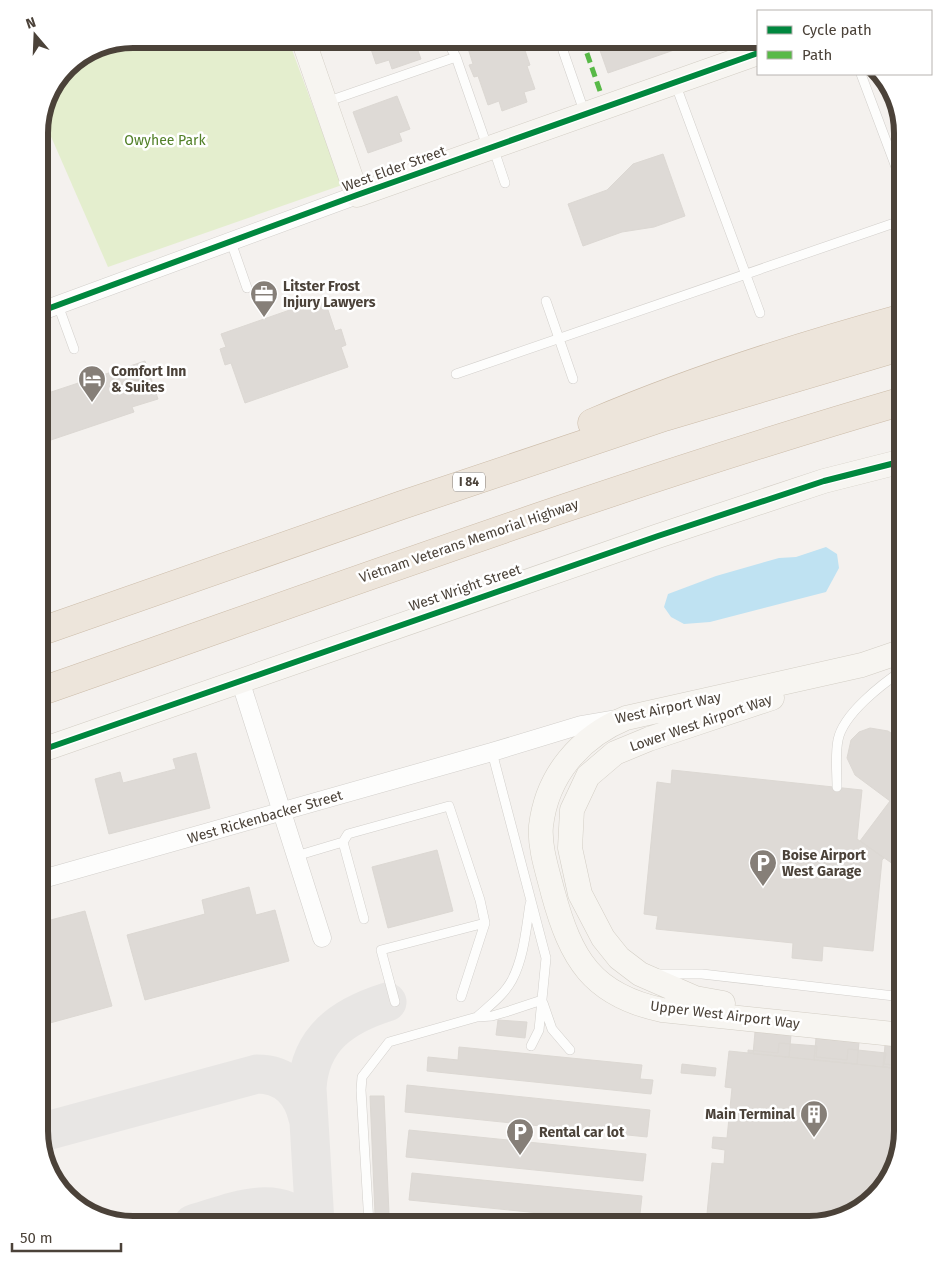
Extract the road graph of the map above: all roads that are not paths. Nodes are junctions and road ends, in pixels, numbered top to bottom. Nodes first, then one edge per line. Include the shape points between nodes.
1 (306, 48) edge
2 (451, 48) edge
3 (562, 48) edge
4 (747, 50) edge
5 (456, 57) junction
6 (861, 75) edge
7 (674, 83) junction
8 (324, 102) junction
9 (585, 114) junction
10 (490, 148) junction
11 (894, 162) edge
12 (505, 183) dead end
13 (357, 195) junction
14 (894, 223) edge
15 (230, 242) junction
16 (746, 274) junction
17 (246, 288) dead end
18 (546, 302) dead end
19 (58, 305) junction
20 (48, 309) edge
21 (760, 313) dead end
22 (894, 320) edge
23 (559, 339) junction
24 (74, 349) dead end
25 (894, 349) edge
26 (456, 374) dead end
27 (573, 379) dead end
28 (894, 404) edge
29 (894, 420) edge
30 (894, 463) edge
31 (585, 501) junction
32 (402, 505) junction
33 (48, 629) edge
34 (894, 654) edge
35 (862, 665) junction
36 (894, 676) edge
37 (240, 680) junction
38 (48, 689) edge
39 (626, 718) junction
40 (48, 748) edge
41 (492, 752) junction
42 (837, 787) dead end
43 (282, 812) junction
44 (343, 842) junction
45 (296, 856) junction
46 (48, 877) edge
47 (531, 900) junction
48 (364, 919) dead end
49 (485, 923) junction
50 (322, 938) dead end
51 (640, 974) junction
52 (894, 996) edge
53 (461, 997) dead end
54 (542, 1000) junction
55 (395, 1002) dead end
56 (477, 1017) junction
57 (894, 1023) edge
58 (894, 1034) edge
59 (531, 1046) dead end
60 (570, 1050) dead end
61 (369, 1216) edge

1 - 8 main road
2 - 5 lane
3 - 9 lane
4 - 7 main road, West Elder Street
5 - 8 lane
5 - 10 lane
6 - 11 lane
7 - 9 main road, West Elder Street
7 - 16 lane
8 - 13 main road
9 - 10 main road, West Elder Street
10 - 12 lane
10 - 13 main road, West Elder Street
13 - 15 street, West Elder Street
14 - 16 lane
15 - 17 lane
15 - 19 street, West Elder Street
16 - 21 lane
16 - 23 lane
18 - 23 lane
19 - 20 street, West Elder Street
19 - 24 lane
22 - 32 highway via 811,343 689,385
23 - 26 lane
23 - 27 lane
25 - 32 highway, I 84 via 664,417
28 - 31 highway, Vietnam Veterans Memorial Highway
29 - 31 highway
30 - 37 main road, West Wright Street via 824,481 658,536
31 - 38 highway, Vietnam Veterans Memorial Highway
32 - 33 highway, I 84
34 - 35 main road, West Airport Way
35 - 39 main road, West Airport Way
35 - 51 main road, Lower West Airport Way via 649,739 615,753 588,776 572,810 570,848 580,894 603,938 619,958
36 - 42 lane via 861,704 843,728 838,739
37 - 40 main road, West Wright Street
37 - 43 street
39 - 41 street, West Airport Way via 581,725
39 - 58 main road, Upper West Airport Way via 586,740 563,765 550,790 541,827 560,920 581,962 599,982 618,996 640,1005
41 - 43 street, West Rickenbacker Street
41 - 47 lane
43 - 45 street
43 - 46 street, West Rickenbacker Street
44 - 45 lane
44 - 48 lane
44 - 49 lane via 348,834 449,806
45 - 50 street
47 - 54 lane via 546,958
47 - 56 lane via 525,939 511,981
49 - 53 lane
49 - 55 lane via 381,950
51 - 52 lane via 702,974
51 - 57 main road, Lower West Airport Way via 695,998 731,1005
54 - 56 lane via 492,1016
54 - 59 lane via 539,1030
54 - 60 lane via 552,1029
56 - 61 lane via 389,1042 362,1077

